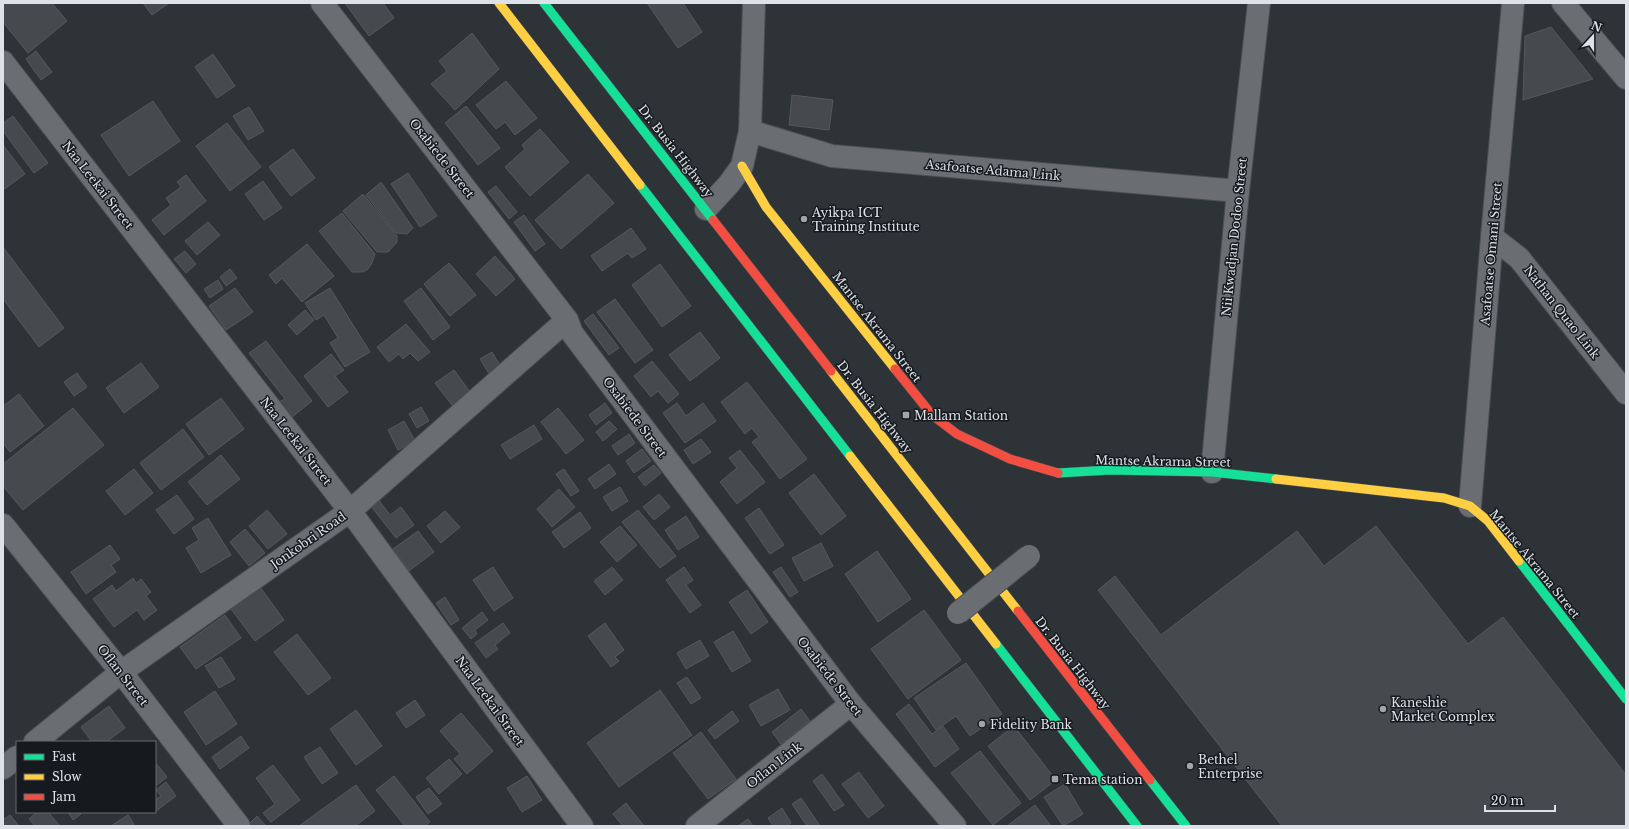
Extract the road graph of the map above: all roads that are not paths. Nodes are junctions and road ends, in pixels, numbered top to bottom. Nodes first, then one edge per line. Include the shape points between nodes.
1 (322, 3) edge
2 (499, 3) edge
3 (544, 3) edge
4 (754, 3) edge
5 (1259, 3) edge
6 (1513, 3) edge
7 (1563, 3) edge
8 (3, 62) edge
9 (1626, 78) edge
10 (750, 132) junction
11 (742, 166) junction
12 (1238, 191) junction
13 (706, 209) junction
14 (1492, 237) junction
15 (567, 320) junction
16 (1626, 393) edge
17 (1212, 472) junction
18 (1470, 506) junction
19 (350, 511) junction
20 (3, 525) edge
21 (1029, 556) dead end
22 (958, 613) dead end
23 (121, 672) junction
24 (1626, 699) edge
25 (851, 704) junction
26 (36, 741) edge
27 (16, 758) edge
28 (3, 768) edge
29 (239, 826) edge
30 (582, 826) edge
31 (697, 826) edge
32 (956, 826) edge
33 (1137, 826) edge
34 (1186, 826) edge

1 - 15 street, Osabiede Street
2 - 33 main road
3 - 13 main road, Dr. Busia Highway
4 - 10 street
5 - 12 street, Nii Kwadjan Dodoo Street
6 - 14 street, Asafoatse Omani Street
7 - 9 street
8 - 19 street, Naa Leekai Street
10 - 11 street
10 - 12 street, Asafoatse Adama Link via 832,156
11 - 13 street
11 - 17 main road, Mantse Akrama Street via 766,207 932,415 957,434 1010,459 1055,473 1110,470
12 - 17 street, Nii Kwadjan Dodoo Street
13 - 34 main road, Dr. Busia Highway
14 - 16 street, Nathan Quao Link via 1519,258
14 - 18 street, Asafoatse Omani Street
15 - 19 street, Jonkobri Road
15 - 25 street, Osabiede Street via 572,333
17 - 18 main road, Mantse Akrama Street via 1444,498
18 - 24 main road, Mantse Akrama Street via 1488,521 1515,554
19 - 23 street, Jonkobri Road
19 - 30 street, Naa Leekai Street
20 - 23 street, Oflan Street
21 - 22 street, bridge
23 - 26 street, Jonkobri Road
23 - 29 street, Oflan Street
25 - 31 street, Oflan Link
25 - 32 street, Osabiede Street
27 - 28 street

